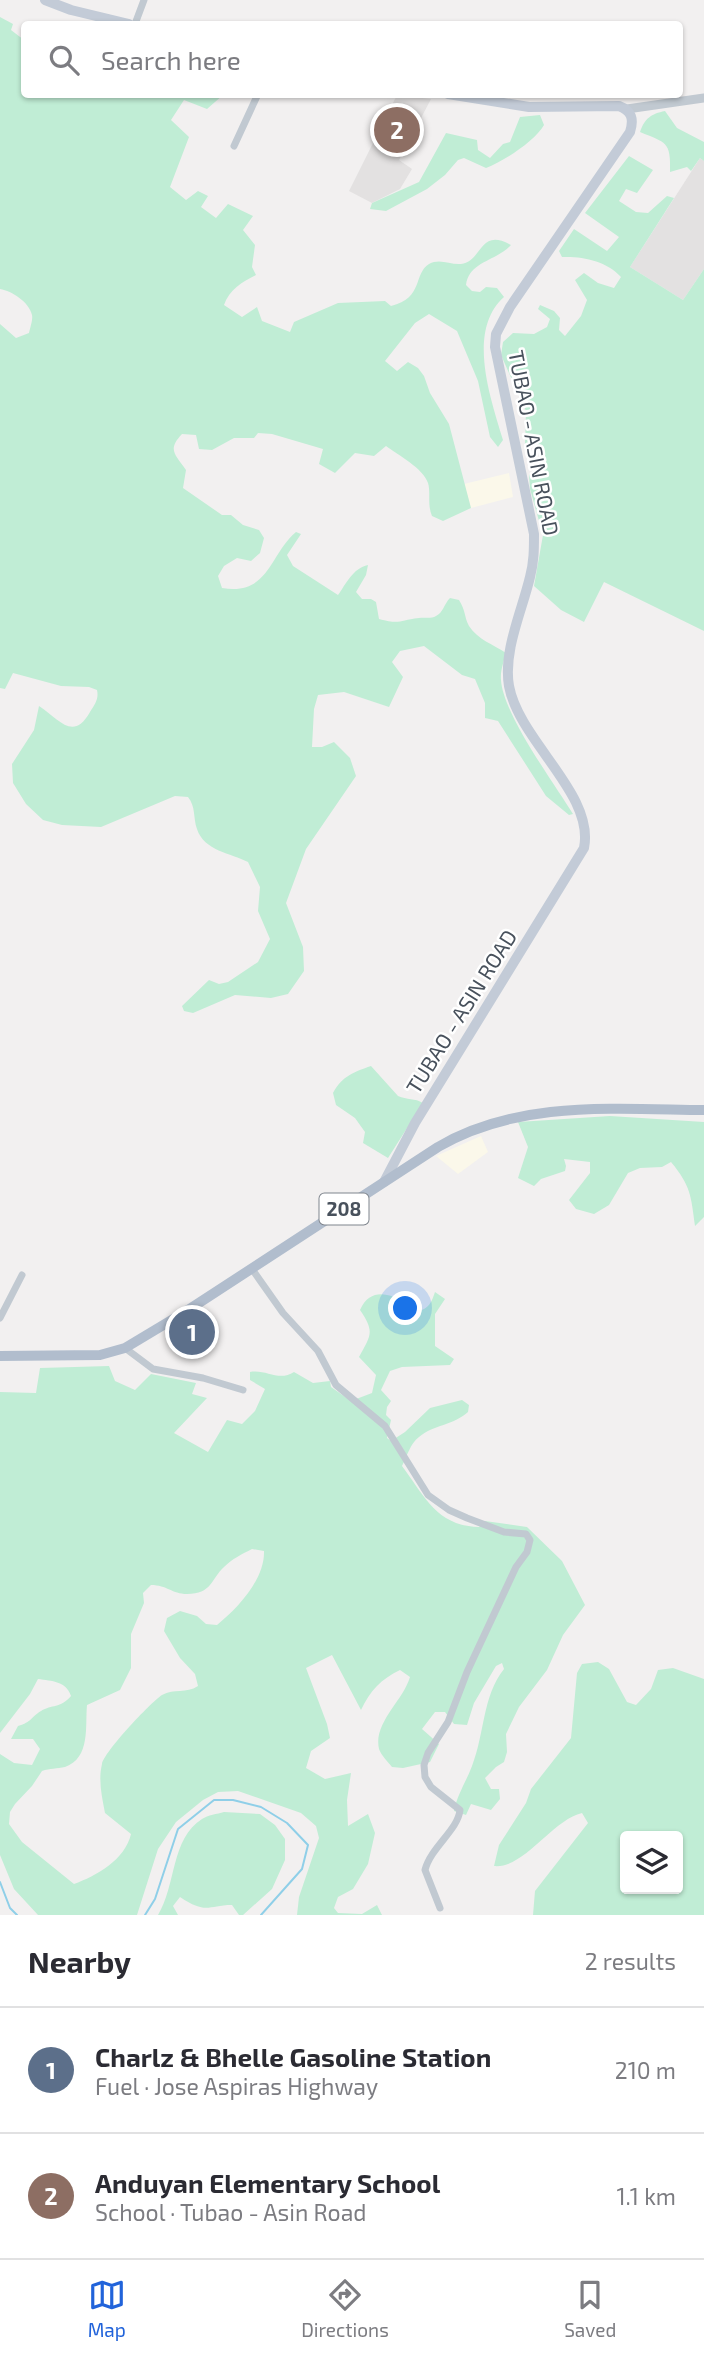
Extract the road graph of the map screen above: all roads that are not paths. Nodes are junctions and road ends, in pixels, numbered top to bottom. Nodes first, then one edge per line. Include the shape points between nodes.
1 (45, 0) edge
2 (144, 0) edge
3 (117, 21) edge
4 (136, 21) edge
5 (256, 98) edge
6 (473, 98) edge
7 (704, 98) edge
8 (627, 109) junction
9 (234, 146) dead end
10 (704, 1111) edge
11 (384, 1182) junction
12 (252, 1269) junction
13 (22, 1275) dead end
14 (0, 1318) edge
15 (125, 1348) junction
16 (0, 1356) edge
17 (243, 1390) dead end
18 (440, 1908) dead end

1 - 3 main road
2 - 4 street
5 - 9 street
6 - 8 main road via 529,107
7 - 8 street
8 - 11 main road, TUBAO - ASIN ROAD via 633,123 631,132 510,307 496,334 495,347 534,534 533,562 508,665 509,688 537,745 583,816 584,848 415,1123
10 - 11 main road, 208 via 536,1112 499,1120 452,1139
11 - 12 main road, 208
12 - 15 main road, 208
12 - 18 street via 283,1313 314,1345 336,1385 385,1426 428,1494 458,1514 530,1539 424,1765 431,1787 460,1810 425,1870
13 - 14 street
15 - 16 main road, 208 via 100,1355
15 - 17 street via 153,1369

